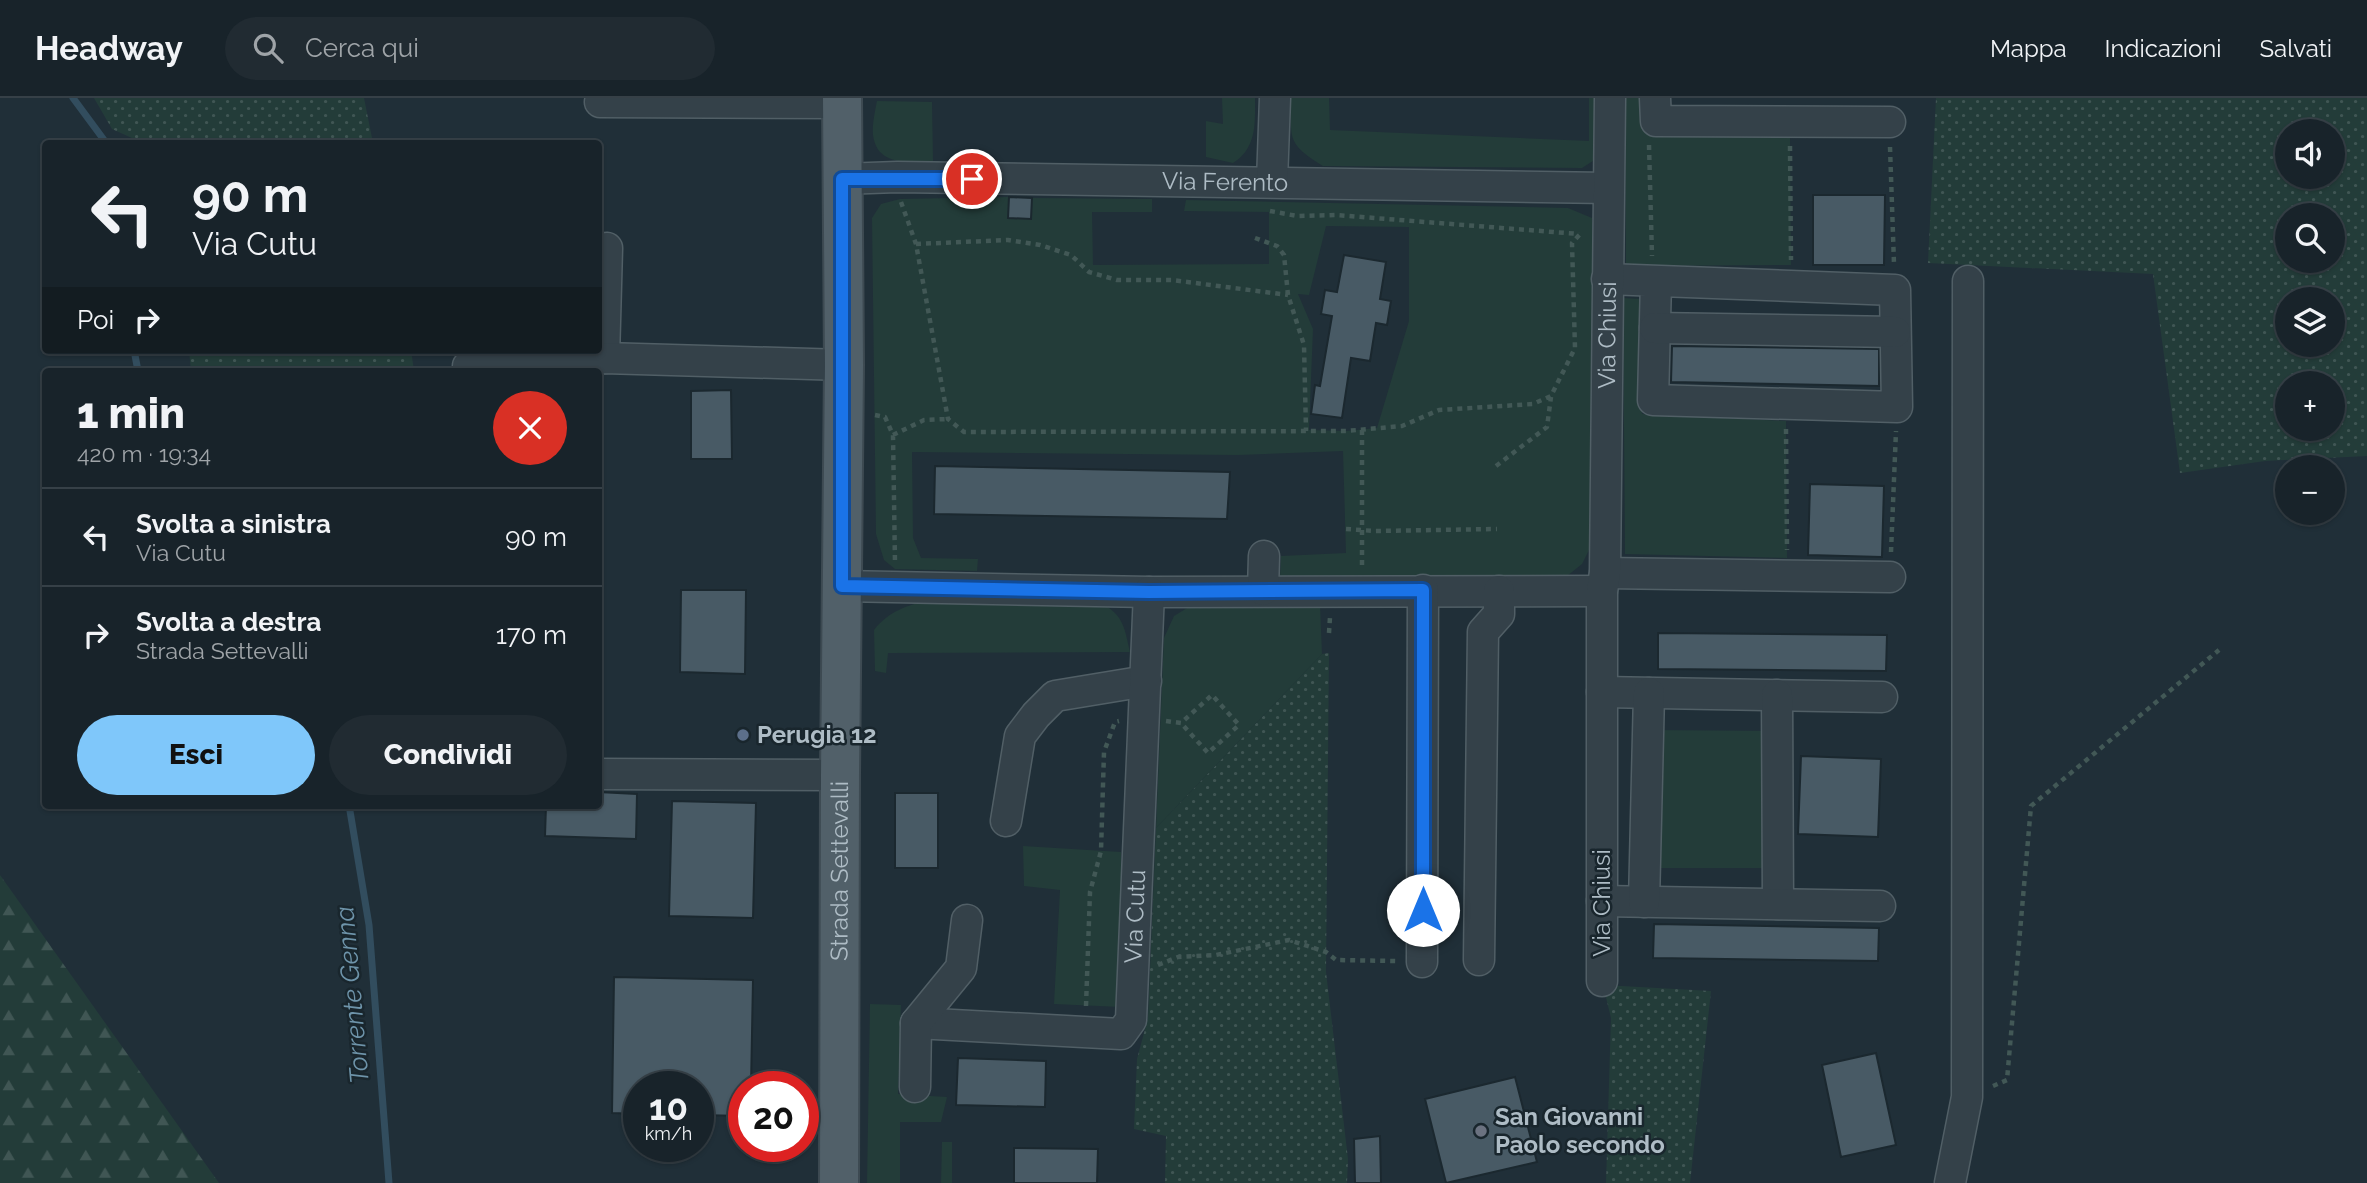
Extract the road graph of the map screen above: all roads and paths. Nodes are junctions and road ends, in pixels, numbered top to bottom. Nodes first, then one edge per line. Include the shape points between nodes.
1 (1275, 98) edge
2 (1609, 98) edge
3 (1656, 98) edge
4 (842, 100) edge
5 (600, 102) dead end
6 (1890, 122) joint
7 (1790, 133) dead end
8 (1648, 134) dead end
9 (897, 177) junction
10 (842, 179) junction
11 (1272, 181) junction
12 (1608, 188) junction
13 (1269, 211) dead end
14 (1586, 230) dead end
15 (1579, 233) junction
16 (1255, 238) dead end
17 (916, 244) junction
18 (607, 248) dead end
19 (1607, 279) junction
20 (1656, 281) junction
21 (1968, 281) dead end
22 (1790, 286) junction
23 (1895, 290) junction
24 (1288, 295) junction
25 (1655, 328) junction
26 (1895, 332) junction
27 (604, 358) junction
28 (844, 365) junction
29 (468, 366) dead end
30 (1552, 396) junction
31 (1786, 404) junction
32 (1897, 407) junction
33 (875, 415) dead end
34 (948, 419) junction
35 (1362, 430) junction
36 (1306, 432) junction
37 (893, 435) junction
38 (1496, 466) dead end
39 (1362, 529) junction
40 (1497, 529) dead end
41 (1346, 530) dead end
42 (1264, 556) dead end
43 (1787, 558) dead end
44 (895, 569) dead end
45 (1889, 577) joint
46 (1362, 580) dead end
47 (1604, 582) junction
48 (842, 586) junction
49 (1263, 590) junction
50 (1423, 590) junction
51 (1499, 591) junction
52 (1149, 592) junction
53 (2219, 650) dead end
54 (1146, 681) junction
55 (1602, 692) junction
56 (1649, 693) junction
57 (1777, 695) junction
58 (1882, 697) dead end
59 (602, 774) edge
60 (840, 775) junction
61 (1006, 821) dead end
62 (1602, 901) junction
63 (1644, 902) junction
64 (1778, 904) junction
65 (1880, 906) dead end
66 (967, 920) dead end
67 (1479, 960) dead end
68 (1422, 962) joint
69 (1150, 968) dead end
70 (1602, 981) dead end
71 (916, 1023) junction
72 (915, 1087) dead end
73 (1966, 1097) junction
74 (839, 1183) edge
75 (1950, 1183) edge

1 - 11 street
2 - 12 street, Via Chiusi
3 - 6 street via 1656,121
4 - 5 street
4 - 10 main road, Strada Settevalli
6 - 23 path
7 - 22 path
8 - 20 path
9 - 10 street, Via Ferento
9 - 11 street, Via Ferento
9 - 17 path
10 - 28 main road, Strada Settevalli
11 - 12 street, Via Ferento
12 - 19 street, Via Chiusi
13 - 15 path
14 - 15 path
15 - 30 path via 1572,243 1574,348
16 - 24 path via 1277,246 1283,255
17 - 24 path via 1008,240 1071,255 1090,272 1117,279 1172,280
17 - 34 path
18 - 27 street
19 - 20 street
19 - 47 street, Via Chiusi
20 - 22 street
20 - 25 street
21 - 73 street
22 - 23 street
23 - 26 street
24 - 36 path via 1304,345
25 - 26 street
25 - 31 street via 1653,400
26 - 32 street
27 - 28 street
27 - 29 street
28 - 48 main road, Strada Settevalli
30 - 35 path via 1533,404 1439,410 1402,426
30 - 38 path via 1547,427
31 - 32 street
31 - 43 path
32 - 45 path
33 - 37 path via 886,416
34 - 36 path via 964,432
34 - 37 path via 924,420
35 - 36 path
35 - 39 path
37 - 44 path
39 - 40 path
39 - 41 path
39 - 46 path
42 - 49 street
45 - 47 street
47 - 51 street
47 - 55 street, Via Chiusi
48 - 52 street
48 - 60 main road, Strada Settevalli
49 - 50 street
49 - 52 street
50 - 51 street
50 - 68 street
51 - 67 street via 1499,614 1483,632
52 - 54 street, Via Cutu
53 - 73 path via 2031,806 2007,1080
54 - 61 street via 1055,696 1020,736
54 - 71 street, Via Cutu via 1131,1020 1121,1034
55 - 56 street
55 - 62 street, Via Chiusi
56 - 57 street
56 - 63 street
57 - 58 street
57 - 64 street
59 - 60 street
60 - 74 main road, Strada Settevalli
62 - 63 street
62 - 70 street, Via Chiusi
63 - 64 street
64 - 65 street
66 - 71 street via 961,968
68 - 69 path via 1336,960 1289,940 1216,955 1178,957
71 - 72 street
73 - 75 street

